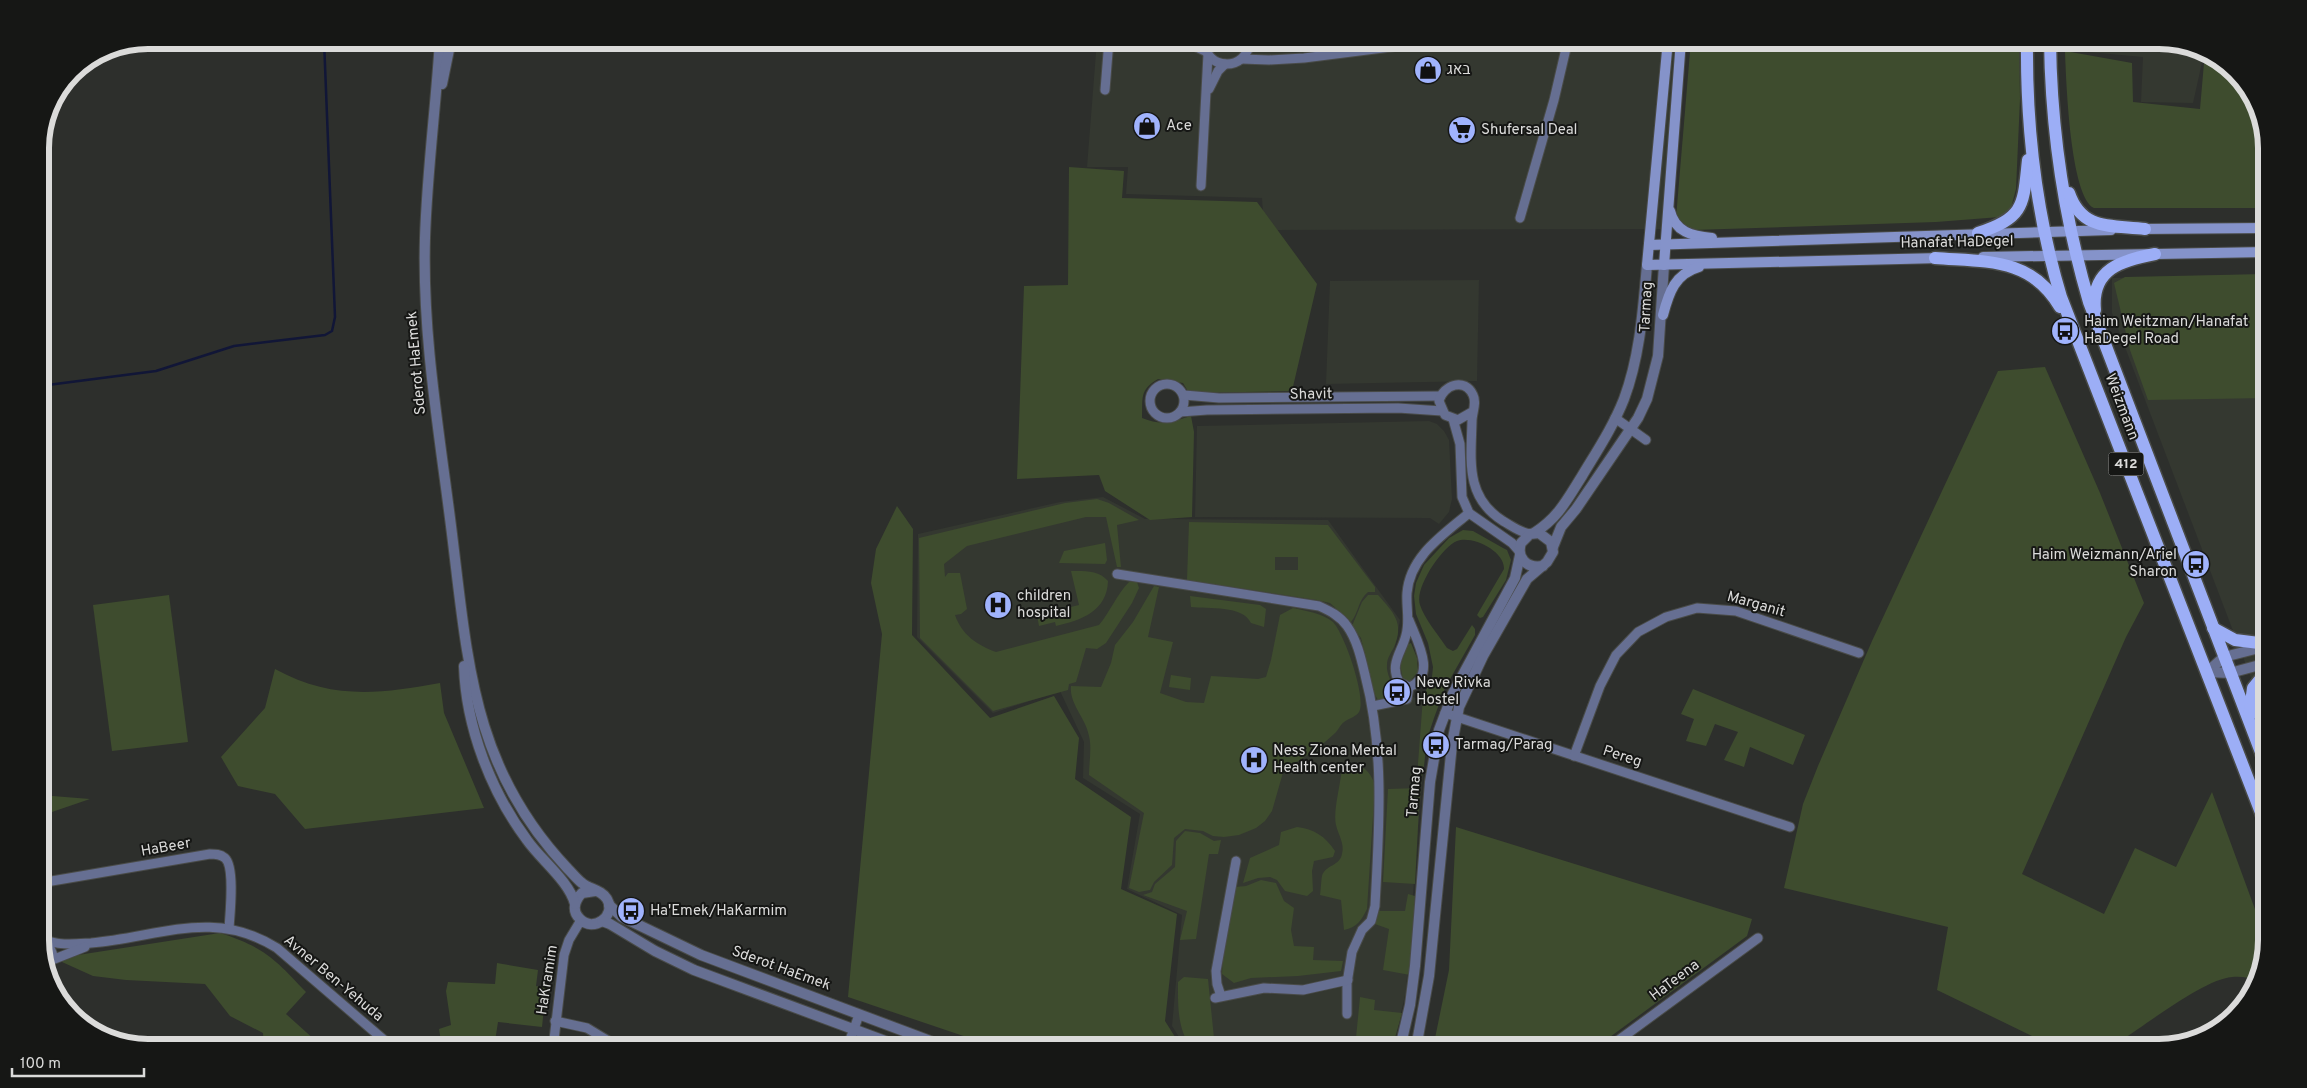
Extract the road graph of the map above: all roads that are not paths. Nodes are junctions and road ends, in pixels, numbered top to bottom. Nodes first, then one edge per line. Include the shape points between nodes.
1 (439, 49) edge
2 (449, 49) edge
3 (1108, 49) edge
4 (1200, 49) edge
5 (1207, 49) edge
6 (1248, 49) edge
7 (1375, 49) edge
8 (1566, 49) edge
9 (1667, 49) edge
10 (1680, 49) edge
11 (2027, 49) edge
12 (2050, 49) edge
13 (1208, 53) junction
14 (1242, 59) junction
15 (1225, 64) junction
16 (1105, 90) dead end
17 (1207, 94) junction
18 (436, 107) junction
19 (2031, 136) junction
20 (2061, 170) junction
21 (1201, 186) dead end
22 (1669, 207) junction
23 (1520, 218) dead end
24 (2258, 228) edge
25 (2145, 229) junction
26 (2069, 230) junction
27 (2043, 231) junction
28 (1978, 233) junction
29 (1748, 242) junction
30 (1649, 245) junction
31 (1665, 245) junction
32 (2258, 252) edge
33 (2155, 254) junction
34 (2048, 255) junction
35 (2075, 255) junction
36 (1935, 258) junction
37 (1647, 264) junction
38 (1711, 264) junction
39 (1664, 265) junction
40 (1662, 315) junction
41 (2097, 323) junction
42 (2076, 335) junction
43 (1184, 395) junction
44 (1441, 396) junction
45 (1442, 411) junction
46 (1180, 412) junction
47 (1472, 412) junction
48 (1615, 418) junction
49 (1453, 420) junction
50 (1630, 430) junction
51 (1646, 440) dead end
52 (1469, 513) junction
53 (1532, 534) junction
54 (1553, 546) junction
55 (1520, 553) junction
56 (1542, 566) junction
57 (1117, 574) dead end
58 (461, 615) junction
59 (1409, 620) junction
60 (2213, 628) junction
61 (2258, 644) edge
62 (2258, 648) edge
63 (1859, 653) dead end
64 (2224, 658) junction
65 (2258, 665) edge
66 (2207, 672) junction
67 (2230, 673) junction
68 (2258, 681) edge
69 (1409, 687) junction
70 (1373, 706) junction
71 (1445, 713) junction
72 (1457, 716) junction
73 (2249, 722) junction
74 (2258, 745) edge
75 (1574, 756) junction
76 (2258, 805) edge
77 (1790, 827) dead end
78 (1236, 861) dead end
79 (49, 881) edge
80 (595, 891) junction
81 (575, 904) junction
82 (609, 905) junction
83 (581, 920) junction
84 (602, 921) junction
85 (229, 928) junction
86 (1758, 938) dead end
87 (49, 941) edge
88 (108, 941) junction
89 (52, 965) edge
90 (1348, 980) junction
91 (1347, 1014) dead end
92 (859, 1015) junction
93 (555, 1021) junction
94 (854, 1029) junction
95 (383, 1039) edge
96 (554, 1039) edge
97 (605, 1039) edge
98 (850, 1039) edge
99 (880, 1039) edge
100 (924, 1039) edge
101 (1402, 1039) edge
102 (1418, 1039) edge
103 (1620, 1039) edge

1 - 18 street, Sderot HaEmek
2 - 18 street, Sderot HaEmek
3 - 16 street
4 - 13 street
5 - 13 street
6 - 14 street
7 - 14 street via 1304,58
8 - 23 street
9 - 30 main road, Tarmag
10 - 22 main road, Tarmag
11 - 19 main road, Weizmann / 412
12 - 20 main road, Weizmann / 412 via 2052,107
13 - 15 street via 1218,63
13 - 17 street
14 - 15 street
15 - 17 street
17 - 21 street
18 - 58 street, Sderot HaEmek via 425,238 426,303
19 - 27 main road, Weizmann / 412
19 - 28 main road via 2024,194 2018,211 2004,223
20 - 25 main road via 2071,201 2080,216 2092,222
20 - 26 main road, Weizmann / 412
22 - 29 main road via 1675,224 1685,233
22 - 31 main road, Tarmag
24 - 25 main road, Hanafat HaDegel
25 - 26 main road, Hanafat HaDegel
26 - 27 main road, Hanafat HaDegel
26 - 35 main road, Weizmann / 412
27 - 28 main road, Hanafat HaDegel
27 - 34 main road, Weizmann / 412
28 - 29 main road, Hanafat HaDegel
29 - 31 main road, Hanafat HaDegel
30 - 31 main road, Hanafat HaDegel
30 - 37 main road, Tarmag
31 - 39 main road, Tarmag
32 - 33 main road, Hanafat HaDegel
33 - 35 main road, Hanafat HaDegel
33 - 41 main road via 2122,262 2102,277 2096,293
34 - 35 main road, Hanafat HaDegel
34 - 36 main road, Hanafat HaDegel
34 - 42 main road, Weizmann / 412
35 - 41 main road, Weizmann / 412
36 - 38 main road, Hanafat HaDegel
36 - 42 main road via 2004,264 2027,272 2045,286
37 - 39 main road, Hanafat HaDegel
37 - 48 street, Tarmag via 1634,368
38 - 39 main road, Hanafat HaDegel
38 - 40 main road via 1690,270 1676,281
39 - 40 street, Tarmag
40 - 50 street, Tarmag via 1655,374 1647,399
41 - 60 main road, Weizmann / 412
42 - 66 main road, Weizmann / 412
43 - 44 street, Shavit via 1219,398
43 - 46 street
43 - 46 street via 1175,385 1161,384 1151,393 1150,407 1159,416 1173,417
44 - 45 street
44 - 47 street via 1454,385 1465,387 1473,395
45 - 46 street, Shavit via 1389,408
45 - 49 street
47 - 49 street via 1463,419
47 - 53 street via 1476,493 1492,514 1518,530
48 - 50 street
48 - 53 street, Tarmag via 1560,511 1547,525
49 - 52 street via 1460,444 1462,498
50 - 51 street
50 - 54 street, Tarmag via 1566,520
52 - 55 street via 1512,542
52 - 59 street via 1442,535 1415,565 1408,583
53 - 54 street via 1548,538
53 - 55 street via 1521,542
54 - 56 street via 1551,558
55 - 56 street via 1527,564
55 - 71 street, Tarmag via 1515,578
56 - 72 street, Tarmag via 1527,579 1483,656
57 - 70 street via 1310,604 1330,611 1344,622 1359,649
58 - 80 street, Sderot HaEmek via 477,704 500,772 542,840 583,884
58 - 81 street, Sderot HaEmek via 466,691 490,774 508,812 536,852 569,889
59 - 69 street via 1395,669 1399,682
59 - 69 street via 1424,665 1419,682
60 - 61 main road via 2235,640
60 - 64 main road, Weizmann / 412
62 - 64 street
63 - 75 street, Marganit via 1736,610 1697,608 1666,617 1638,632 1616,655
64 - 66 street
64 - 67 main road, Weizmann / 412
65 - 67 street
66 - 67 street
66 - 76 main road, Weizmann / 412
67 - 73 main road, Weizmann / 412
68 - 73 main road via 2252,688
69 - 70 street via 1407,699
70 - 90 street via 1380,786 1375,906 1371,921 1362,930 1352,952
71 - 72 street, Pereg
71 - 101 street, Tarmag via 1435,746 1430,782 1415,966
72 - 75 street, Pereg
72 - 102 street, Tarmag via 1447,784 1429,976
73 - 74 main road, Weizmann / 412
75 - 77 street, Pereg
78 - 90 street via 1216,971 1218,997 1264,988 1303,990
79 - 85 street, HaBeer via 218,854 228,863 230,873
80 - 81 street via 582,893
80 - 82 street via 604,896
81 - 83 street via 576,914
82 - 84 street
82 - 92 street, Sderot HaEmek via 622,917 686,949
83 - 84 street via 591,924
83 - 93 street, HaKramim via 564,955
84 - 94 street, Sderot HaEmek via 694,970
85 - 88 street, Avner Ben-Yehuda via 196,927
85 - 95 street, Avner Ben-Yehuda via 261,938 277,948
86 - 103 street, HaTeena
87 - 88 street, Avner Ben-Yehuda via 61,945
88 - 89 street, Avner Ben-Yehuda via 73,950
90 - 91 street
92 - 94 street
92 - 100 street, Sderot HaEmek
93 - 96 street, HaKramim
93 - 97 street via 587,1028
94 - 98 street
94 - 99 street, Sderot HaEmek

